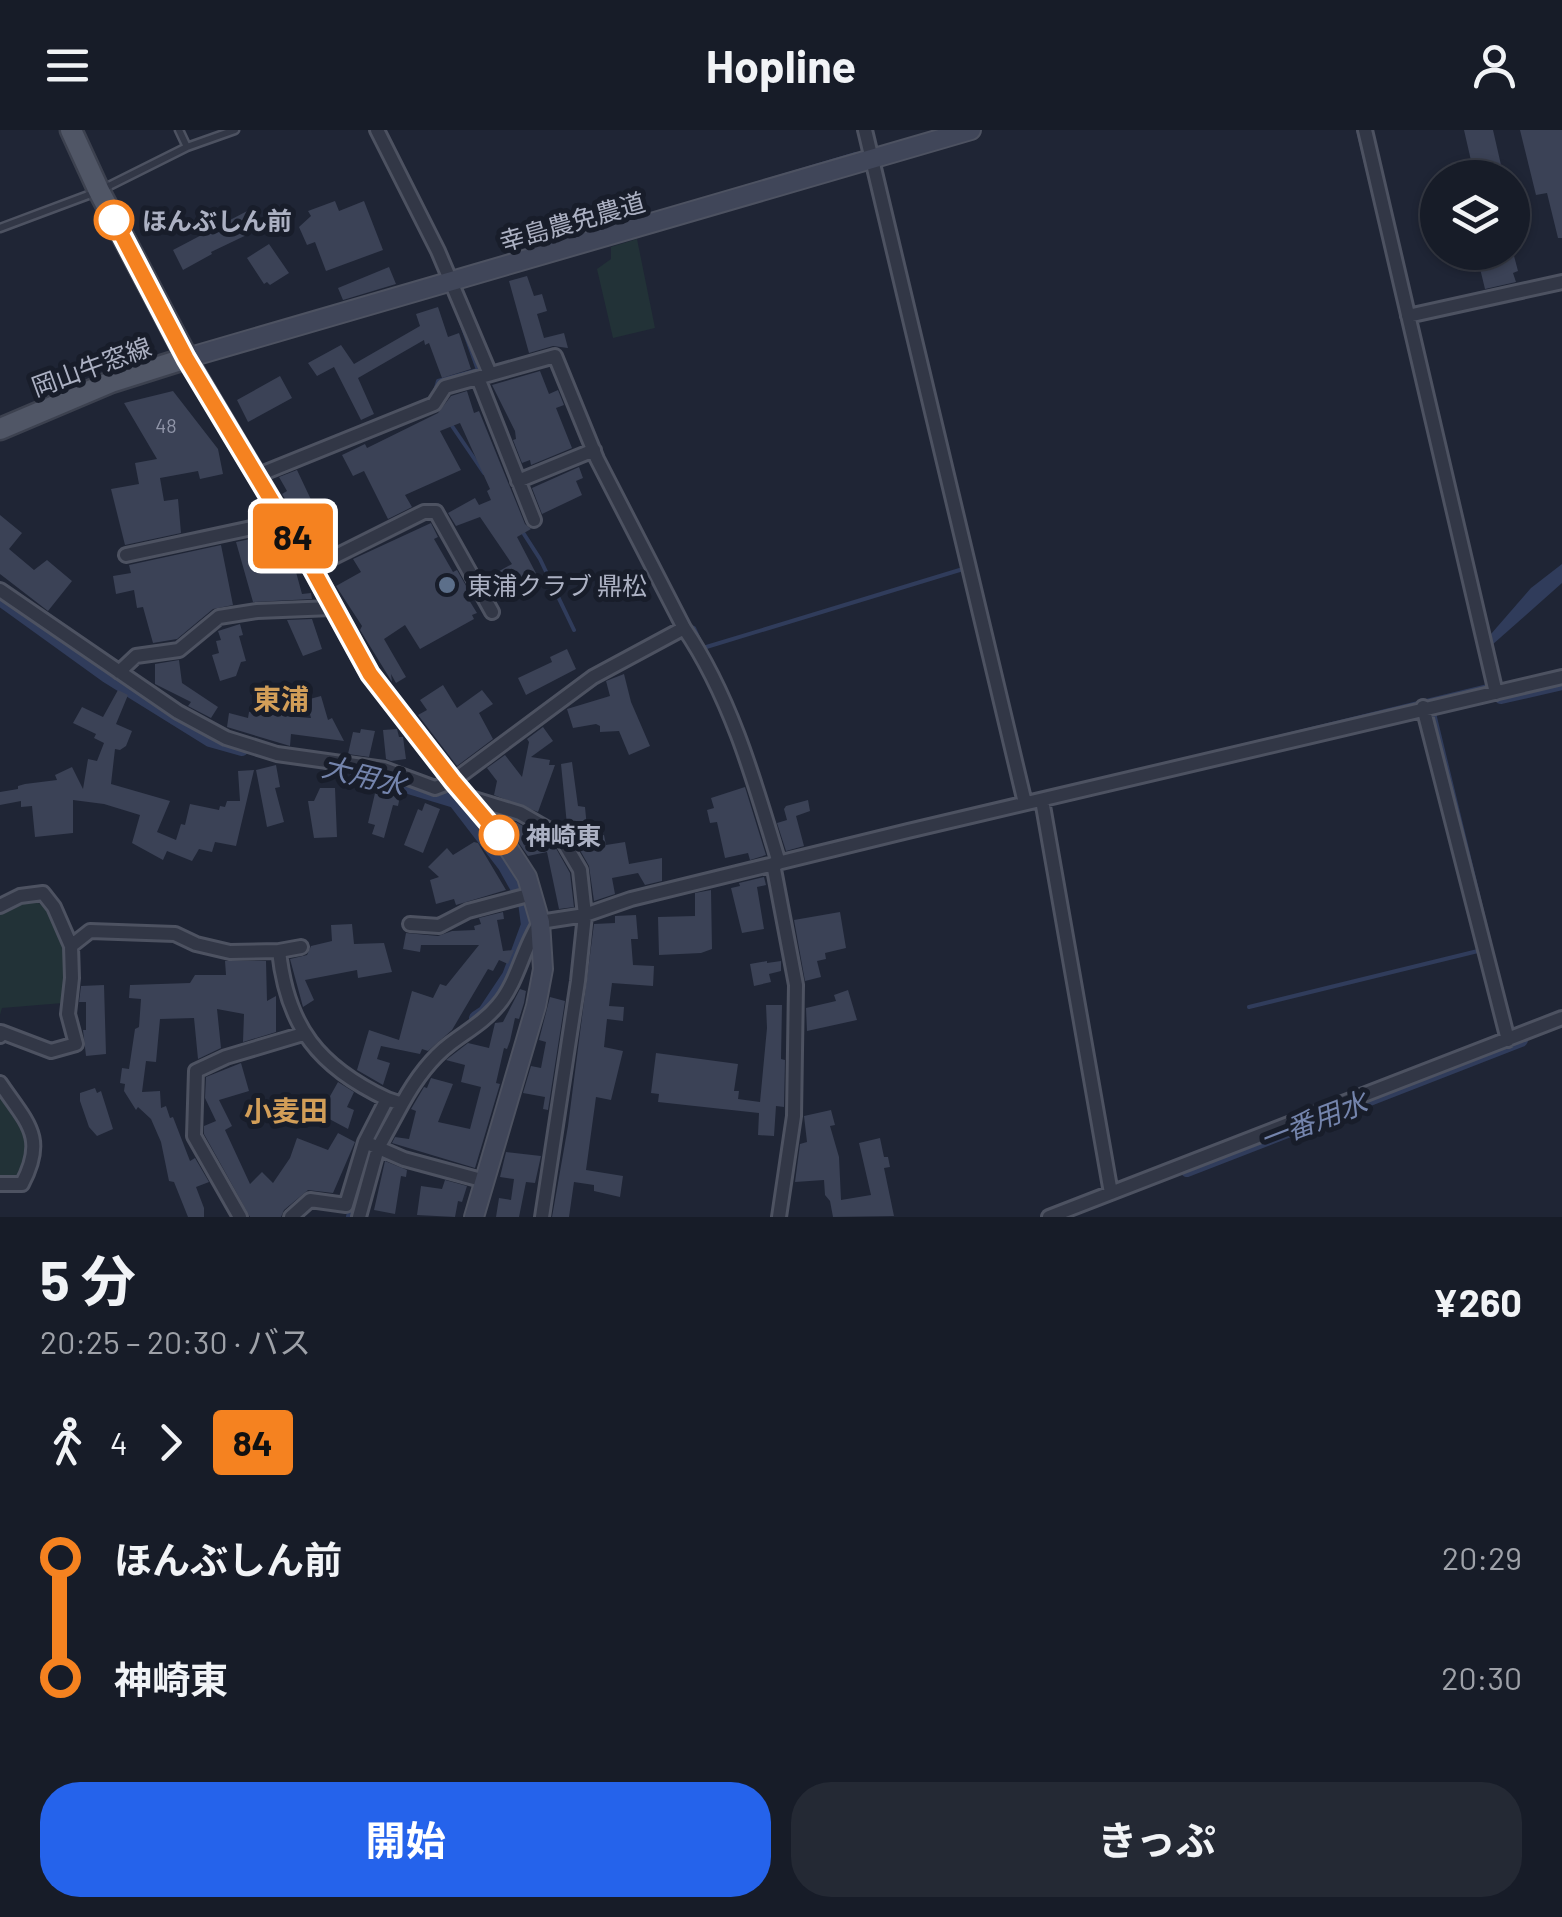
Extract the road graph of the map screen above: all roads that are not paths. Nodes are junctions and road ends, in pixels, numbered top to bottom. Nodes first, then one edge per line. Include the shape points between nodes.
1 (71, 130) edge
2 (179, 130) edge
3 (234, 130) edge
4 (377, 130) edge
5 (865, 130) edge
6 (971, 130) edge
7 (1365, 130) edge
8 (187, 147) junction
9 (872, 159) junction
10 (98, 191) junction
11 (0, 228) edge
12 (1562, 282) edge
13 (452, 283) junction
14 (1408, 316) junction
15 (186, 358) junction
16 (484, 376) junction
17 (0, 429) edge
18 (594, 450) junction
19 (256, 476) junction
20 (518, 480) junction
21 (534, 520) dead end
22 (284, 522) junction
23 (126, 555) dead end
24 (312, 568) junction
25 (0, 590) edge
26 (332, 608) junction
27 (492, 612) dead end
28 (684, 628) junction
29 (119, 672) junction
30 (1562, 677) edge
31 (1494, 687) junction
32 (1424, 707) junction
33 (453, 781) junction
34 (467, 797) junction
35 (1024, 800) junction
36 (1042, 800) junction
37 (777, 861) junction
38 (525, 896) junction
39 (0, 906) edge
40 (584, 914) junction
41 (540, 922) junction
42 (410, 924) dead end
43 (70, 946) junction
44 (301, 947) dead end
45 (279, 951) junction
46 (1562, 1018) edge
47 (303, 1034) junction
48 (0, 1036) edge
49 (1508, 1040) junction
50 (0, 1084) edge
51 (395, 1102) junction
52 (372, 1145) junction
53 (485, 1181) junction
54 (0, 1184) edge
55 (1111, 1193) junction
56 (355, 1208) edge
57 (240, 1217) edge
58 (291, 1217) edge
59 (474, 1217) edge
60 (542, 1217) edge
61 (779, 1217) edge
62 (1049, 1217) edge

1 - 10 main road, 岡山牛窓線
2 - 8 lane
3 - 8 lane
4 - 13 street
5 - 9 street
6 - 9 street, 幸島農免農道
7 - 14 street
8 - 10 lane
9 - 13 street, 幸島農免農道
9 - 35 street
10 - 11 lane
10 - 15 main road, 岡山牛窓線
12 - 14 street
13 - 15 street, 幸島農免農道
13 - 16 street
14 - 31 street
15 - 17 main road, 岡山牛窓線
15 - 19 street
16 - 18 street via 554,356
16 - 19 street via 445,387 434,404
16 - 20 street
18 - 20 street
18 - 28 street
19 - 22 street
20 - 21 street
22 - 23 street
22 - 24 street
24 - 26 street
24 - 27 street via 436,512
25 - 29 street
26 - 29 street via 219,617 180,650 136,656
26 - 33 street via 370,674
28 - 33 street via 593,677
28 - 37 street via 746,756
29 - 33 street via 226,738 276,754 384,769 435,788
30 - 31 street
31 - 32 street
32 - 36 street
32 - 49 street
33 - 34 street
34 - 38 street via 527,876
34 - 40 street via 520,813 560,836 580,870
35 - 36 street
35 - 37 street
36 - 55 street
37 - 40 street
37 - 61 street via 796,986 794,1116
38 - 41 street
38 - 42 street via 438,926
39 - 43 street via 42,894
40 - 41 street
40 - 60 street
41 - 51 street via 502,1002 447,1046
41 - 53 street via 544,969
43 - 45 street via 90,931 175,934 230,952
43 - 48 street via 68,1014 76,1044 51,1051
44 - 45 street
45 - 47 street
46 - 49 street
47 - 51 street via 348,1080
47 - 57 street via 196,1071 194,1136
49 - 55 street
50 - 54 street via 31,1128 34,1161 22,1184
51 - 52 street
52 - 53 street
52 - 56 street
53 - 59 street
55 - 62 street
56 - 58 street via 310,1200

